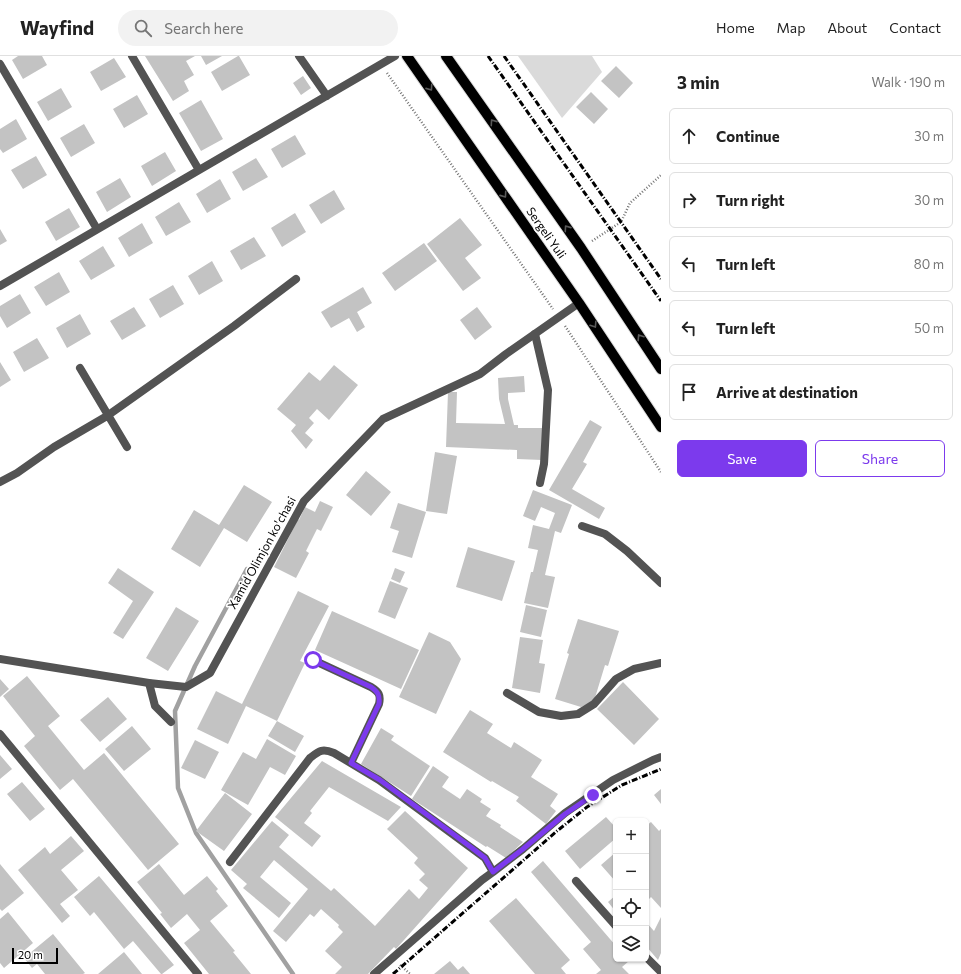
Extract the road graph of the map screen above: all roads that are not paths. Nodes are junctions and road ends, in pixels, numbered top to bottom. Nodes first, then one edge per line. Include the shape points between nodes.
1 (132, 56) edge
2 (298, 56) edge
3 (395, 56) edge
4 (407, 56) edge
5 (446, 56) edge
6 (0, 64) edge
7 (327, 96) junction
8 (199, 170) junction
9 (97, 229) junction
10 (296, 278) dead end
11 (0, 286) edge
12 (579, 303) junction
13 (535, 334) junction
14 (80, 368) dead end
15 (661, 369) edge
16 (107, 416) junction
17 (661, 428) edge
18 (127, 447) dead end
19 (0, 482) edge
20 (540, 483) dead end
21 (582, 526) dead end
22 (661, 583) edge
23 (0, 659) edge
24 (313, 660) dead end
25 (661, 663) edge
26 (149, 683) junction
27 (507, 693) dead end
28 (171, 722) dead end
29 (0, 734) edge
30 (661, 757) edge
31 (351, 763) junction
32 (230, 862) dead end
33 (493, 872) junction
34 (576, 881) dead end
35 (613, 923) edge
36 (649, 960) edge
37 (661, 972) edge
38 (198, 974) edge
39 (374, 974) edge

1 - 8 street
2 - 7 street
3 - 7 street
4 -> 12 main road, Sergeli Yuli
15 -> 5 main road, Sergeli Yuli via 581,248
6 - 9 street
7 - 8 street
8 - 9 street
9 - 11 street
10 - 16 street via 234,326
12 - 13 street, Xamid Olimjon ko'chasi
12 -> 17 main road, Sergeli Yuli
13 - 20 street via 548,390 544,464
13 - 26 street, Xamid Olimjon ko'chasi via 480,374 383,419 304,501 210,673 182,687
14 - 16 street
16 - 18 street
16 - 19 street
21 - 22 street via 605,534
23 - 26 street
24 - 31 street via 378,692 379,704
25 - 27 street via 634,669 616,679 594,704 578,714 561,716 539,712
26 - 28 street via 155,706
29 - 38 street
30 - 33 street via 613,780 565,814
31 - 32 street via 330,751 318,751
31 - 33 street via 380,780 472,848 485,858
33 - 39 street
34 - 35 street
36 - 37 street

